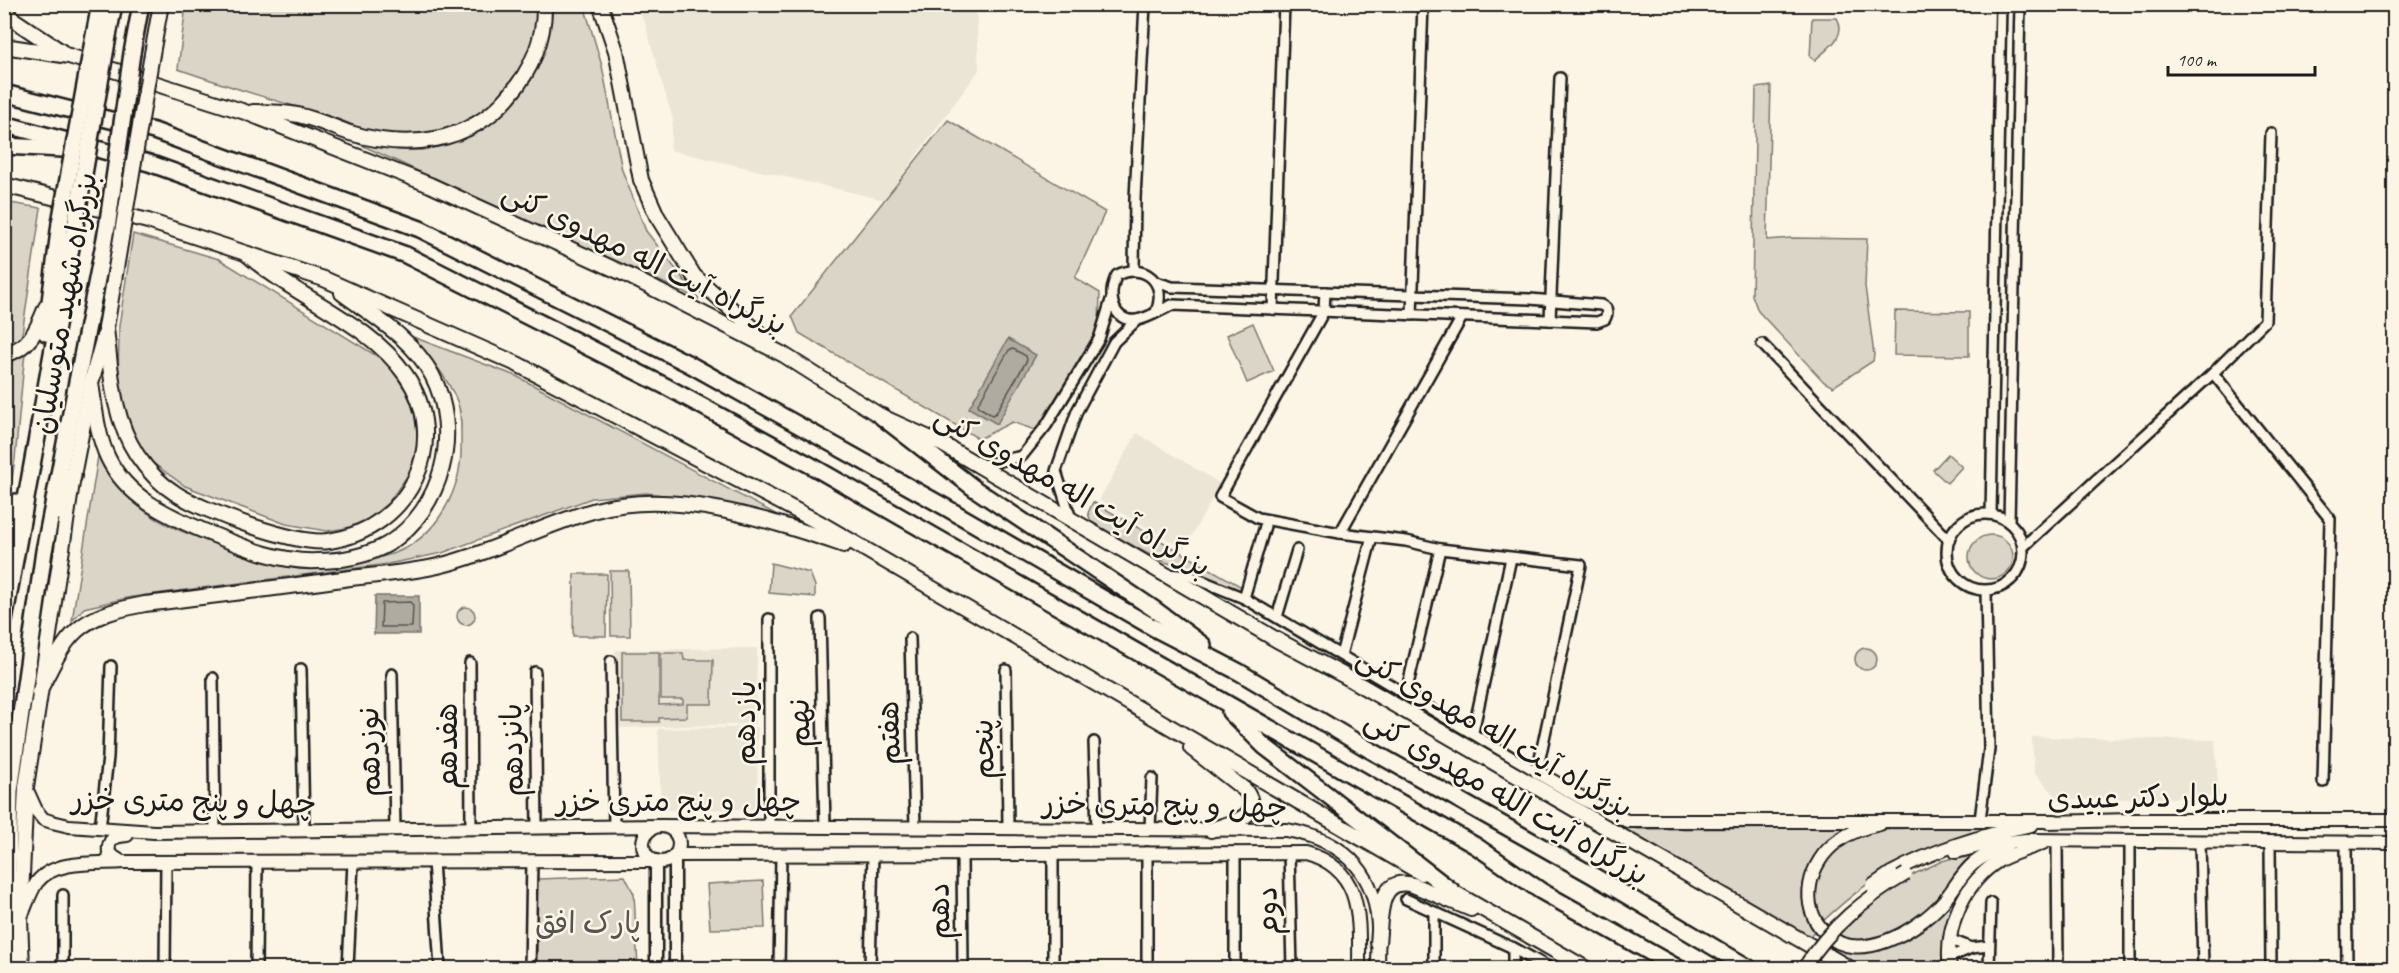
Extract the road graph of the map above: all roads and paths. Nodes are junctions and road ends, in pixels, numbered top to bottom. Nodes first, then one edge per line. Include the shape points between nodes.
1 (100, 4) edge
2 (114, 4) edge
3 (141, 4) edge
4 (161, 4) edge
5 (544, 4) edge
6 (600, 4) edge
7 (1145, 4) edge
8 (1284, 4) edge
9 (1423, 4) edge
10 (2001, 4) edge
11 (2020, 4) edge
12 (4, 11) edge
13 (100, 41) junction
14 (4, 46) edge
15 (69, 56) junction
16 (1560, 78) dead end
17 (4, 93) edge
18 (244, 112) junction
19 (4, 124) edge
20 (2271, 134) dead end
21 (4, 146) edge
22 (110, 151) junction
23 (4, 185) edge
24 (4, 194) edge
25 (43, 194) junction
26 (243, 250) junction
27 (1134, 270) junction
28 (324, 279) junction
29 (1156, 282) junction
30 (1274, 290) junction
31 (52, 291) junction
32 (1325, 292) junction
33 (1412, 295) junction
34 (1111, 300) junction
35 (1551, 301) junction
36 (1273, 309) junction
37 (1324, 311) junction
38 (1155, 312) junction
39 (1412, 315) junction
40 (1462, 317) junction
41 (1137, 320) junction
42 (1550, 320) junction
43 (106, 328) junction
44 (1762, 344) dead end
45 (4, 355) edge
46 (784, 355) junction
47 (2213, 373) junction
48 (91, 383) junction
49 (882, 417) junction
50 (979, 466) junction
51 (73, 476) junction
52 (1990, 514) junction
53 (1071, 519) junction
54 (2009, 522) junction
55 (1265, 526) dead end
56 (1340, 533) junction
57 (1372, 537) dead end
58 (1949, 540) junction
59 (2024, 546) junction
60 (1440, 549) junction
61 (1297, 550) dead end
62 (44, 551) junction
63 (867, 552) junction
64 (4, 554) edge
65 (1510, 558) junction
66 (1164, 573) junction
67 (1986, 591) junction
68 (1244, 598) junction
69 (1277, 617) junction
70 (820, 618) dead end
71 (769, 619) dead end
72 (4, 621) edge
73 (910, 638) dead end
74 (1341, 655) junction
75 (611, 661) dead end
76 (470, 663) dead end
77 (111, 666) dead end
78 (301, 669) dead end
79 (1006, 670) dead end
80 (535, 672) dead end
81 (1239, 672) junction
82 (392, 674) dead end
83 (213, 678) dead end
84 (39, 692) junction
85 (1406, 693) junction
86 (1215, 697) junction
87 (1142, 710) junction
88 (1473, 732) junction
89 (1094, 742) dead end
90 (1537, 772) junction
91 (1152, 778) dead end
92 (2323, 782) dead end
93 (26, 788) junction
94 (1538, 789) junction
95 (1566, 789) junction
96 (1586, 817) junction
97 (1905, 819) junction
98 (1980, 820) junction
99 (2394, 820) edge
100 (2055, 821) junction
101 (614, 826) junction
102 (660, 826) junction
103 (769, 826) junction
104 (537, 827) junction
105 (825, 827) junction
106 (471, 828) junction
107 (915, 828) junction
108 (1008, 828) junction
109 (100, 829) junction
110 (395, 829) junction
111 (1097, 829) junction
112 (1150, 829) junction
113 (303, 830) junction
114 (1211, 830) junction
115 (215, 831) junction
116 (154, 832) junction
117 (2026, 840) junction
118 (2053, 841) junction
119 (2130, 841) junction
120 (2200, 842) junction
121 (2270, 843) junction
122 (2346, 843) junction
123 (2394, 843) edge
124 (1147, 852) junction
125 (1235, 852) junction
126 (1289, 852) junction
127 (1053, 853) junction
128 (873, 854) junction
129 (962, 854) junction
130 (675, 855) junction
131 (781, 855) junction
132 (433, 861) junction
133 (532, 861) junction
134 (656, 861) junction
135 (124, 862) junction
136 (166, 862) junction
137 (257, 862) junction
138 (353, 862) junction
139 (1452, 891) junction
140 (63, 895) dead end
141 (1406, 898) dead end
142 (1991, 903) dead end
143 (1434, 912) junction
144 (20, 919) junction
145 (1378, 922) junction
146 (1505, 922) junction
147 (1359, 924) junction
148 (1949, 939) junction
149 (1378, 943) junction
150 (1989, 946) junction
151 (1513, 948) junction
152 (1971, 948) junction
153 (1949, 963) edge
154 (8, 969) edge
155 (22, 969) edge
156 (63, 969) edge
157 (165, 969) edge
158 (256, 969) edge
159 (348, 969) edge
160 (440, 969) edge
161 (530, 969) edge
162 (656, 969) edge
163 (675, 969) edge
164 (779, 969) edge
165 (870, 969) edge
166 (963, 969) edge
167 (1053, 969) edge
168 (1147, 969) edge
169 (1235, 969) edge
170 (1292, 969) edge
171 (1359, 969) edge
172 (1378, 969) edge
173 (1434, 969) edge
174 (1513, 969) edge
175 (1549, 969) edge
176 (1586, 969) edge
177 (1678, 969) edge
178 (1749, 969) edge
179 (1794, 969) edge
180 (1804, 969) edge
181 (1849, 969) edge
182 (1989, 969) edge
183 (2058, 969) edge
184 (2130, 969) edge
185 (2203, 969) edge
186 (2271, 969) edge
187 (2347, 969) edge

1 - 13 highway
2 - 13 highway, بزرگراه شهید متوسلیان
3 - 62 highway, بزرگراه شهید متوسلیان, bridge via 107,228
4 - 43 main road, bridge
5 - 18 main road via 539,43 518,86 502,105 464,131 440,139 404,143 353,134 299,115
6 - 46 main road via 616,51 641,180 657,216 694,276
7 - 27 street
8 - 30 street
9 - 33 street
10 - 52 street
11 - 54 street
12 - 15 main road
13 - 31 highway, bridge via 60,223
13 - 72 highway, بزرگراه شهید متوسلیان, bridge via 76,219
14 - 15 main road
15 - 18 main road
16 - 35 street
17 - 81 highway via 154,131 430,235 688,364 1154,628
18 - 46 main road, بزرگراه آیت اله مهدوی کنی via 371,161 522,227
19 - 22 highway
20 - 47 street via 2265,321
21 - 22 highway
22 - 86 highway via 406,255 667,387 810,465
23 - 25 main road
24 - 25 main road
25 - 26 main road via 147,220
26 - 28 main road
26 - 43 main road via 265,271 366,334 405,372 416,391 426,430 419,472 410,492 377,524 340,539 313,542 241,521 177,495 137,455 120,422
27 - 29 street via 1146,273
27 - 34 street via 1117,275
28 - 48 main road via 399,334 431,374 445,409 446,446 435,489 420,513 387,544 361,555 314,562 282,558 239,545 173,518 147,503 124,482 108,459
28 - 63 main road via 517,364
29 - 30 street
29 - 38 street via 1160,302
30 - 32 street
30 - 36 street
31 - 45 main road via 32,338
31 - 64 highway via 29,443
32 - 33 street
32 - 37 street
33 - 35 street
33 - 39 street
34 - 41 street via 1125,318
34 - 50 street via 1099,339 1046,426 1022,456
35 - 42 street
35 - 42 street via 1601,304 1607,314 1600,322
36 - 37 street
36 - 38 street via 1172,305
37 - 39 street
37 - 56 street via 1220,497 1258,518
38 - 41 street
39 - 40 street
40 - 42 street
40 - 56 street
41 - 53 street via 1114,342 1077,411 1056,471
43 - 48 main road
44 - 58 street
46 - 49 main road, بزرگراه آیت اله مهدوی کنی
47 - 59 street
47 - 92 street via 2330,519
48 - 51 main road
49 - 50 main road, بزرگراه آیت اله مهدوی کنی
49 - 81 highway via 975,489 1154,609
50 - 53 main road, بزرگراه آیت اله مهدوی کنی
51 - 62 highway
51 - 84 main road
52 - 54 street
52 - 58 street via 1977,514 1965,520
53 - 66 main road, بزرگراه آیت اله مهدوی کنی
54 - 59 street
55 - 68 street
56 - 60 street
57 - 74 street
58 - 67 street via 1949,564 1955,575 1963,584
59 - 67 street via 2021,566 2010,582
60 - 65 street
60 - 85 street
61 - 69 street
62 - 154 highway, بزرگراه شهید متوسلیان via 10,791
63 - 84 main road via 770,520 684,505 620,505 595,510 436,567 116,609 76,630 61,647
63 - 87 main road
65 - 88 street
65 - 90 street via 1581,565
66 - 68 street via 1190,576
66 - 94 main road, بزرگراه آیت اله مهدوی کنی
67 - 98 street via 1989,749
68 - 69 street
69 - 74 street
70 - 105 street, نهم
71 - 103 street, یازدهم
73 - 107 street, هفتم
74 - 85 street
75 - 101 street
76 - 106 street, هفدهم
77 - 109 street via 108,757
78 - 113 street
79 - 108 street, پنجم
80 - 104 street, پانزدهم
81 - 178 highway, بزرگراه آیت الله مهدوی کنی
82 - 110 street, نوزدهم
83 - 115 street
84 - 93 main road
85 - 88 street
86 - 139 highway via 1264,746
86 - 177 highway via 1476,846 1540,891
87 - 114 main road via 1250,797 1250,813
87 - 139 main road
88 - 90 street
89 - 111 street
90 - 95 main road
91 - 112 street
93 - 109 main road, چهل و پنج متری خزر via 43,819
93 - 144 main road
94 - 95 main road
94 - 96 main road, بزرگراه آیت اله مهدوی کنی
95 - 96 main road
95 - 97 main road via 1627,821
96 - 181 main road, بزرگراه آیت اله مهدوی کنی
97 - 98 main road
97 - 117 main road via 1852,832 1823,855 1808,892 1810,913 1832,939 1850,946 1866,945 1911,930 1943,902 1972,864
98 - 100 main road
99 - 100 main road, بلوار دکتر عبیدی
100 - 179 main road, بلوار دکتر عبیدی, bridge via 1965,840 1891,873 1830,922
101 - 102 main road, چهل و پنج متری خزر
101 - 104 main road, چهل و پنج متری خزر
102 - 103 main road, چهل و پنج متری خزر
102 - 130 main road via 671,829 678,838
102 - 134 main road via 649,831 643,841 646,853
103 - 105 main road, چهل و پنج متری خزر
104 - 106 main road, چهل و پنج متری خزر
105 - 107 main road, چهل و پنج متری خزر
106 - 110 main road, چهل و پنج متری خزر
107 - 108 main road, چهل و پنج متری خزر
108 - 111 main road, چهل و پنج متری خزر
109 - 116 main road, چهل و پنج متری خزر
110 - 113 main road, چهل و پنج متری خزر
111 - 112 main road, چهل و پنج متری خزر
112 - 114 main road, چهل و پنج متری خزر
113 - 115 main road, چهل و پنج متری خزر
114 - 145 main road, چهل و پنج متری خزر via 1297,832 1318,838 1358,865 1368,883
115 - 116 main road, چهل و پنج متری خزر
116 - 135 main road via 115,836 110,840 109,854
117 - 118 main road, بلوار دکتر عبیدی
117 - 180 main road, بلوار دکتر عبیدی, bridge via 1960,850 1906,874 1873,894 1837,925
118 - 119 main road, بلوار دکتر عبیدی
118 - 148 main road via 2002,859 1978,878 1955,916
118 - 183 street
119 - 120 main road, بلوار دکتر عبیدی
119 - 184 street
120 - 121 main road, بلوار دکتر عبیدی
120 - 185 street
121 - 122 main road, بلوار دکتر عبیدی
121 - 186 street
122 - 123 main road, بلوار دکتر عبیدی
122 - 187 street
124 - 125 main road, چهل و پنج متری خزر
124 - 127 main road, چهل و پنج متری خزر
124 - 168 street
125 - 126 main road, چهل و پنج متری خزر
125 - 169 street
126 - 147 main road, چهل و پنج متری خزر via 1321,857 1345,876 1352,889
126 - 170 street, دوم
127 - 129 main road, چهل و پنج متری خزر
127 - 167 street
128 - 129 main road, چهل و پنج متری خزر
128 - 131 main road, چهل و پنج متری خزر
128 - 165 street
129 - 166 street, دهم
130 - 131 main road, چهل و پنج متری خزر
130 - 134 main road via 666,861
130 - 163 street
131 - 164 street
132 - 133 main road, چهل و پنج متری خزر
132 - 138 main road, چهل و پنج متری خزر
132 - 160 street
133 - 134 main road, چهل و پنج متری خزر
133 - 161 street
134 - 162 street
135 - 136 main road, چهل و پنج متری خزر
135 - 144 main road, چهل و پنج متری خزر via 76,865 48,872 37,883
136 - 137 main road, چهل و پنج متری خزر
136 - 157 street
137 - 138 main road, چهل و پنج متری خزر
137 - 158 street
138 - 159 street
139 - 146 main road
140 - 156 street
141 - 143 street
142 - 150 street
143 - 151 street
143 - 173 street
144 - 155 main road
145 - 147 main road via 1368,915
145 - 149 main road
146 - 149 main road via 1399,883 1388,889 1384,897
146 - 176 main road
147 - 171 main road
148 - 152 street
148 - 153 main road
149 - 172 main road
150 - 152 street
150 - 182 street
151 - 174 street
151 - 175 street
152 - 153 street

